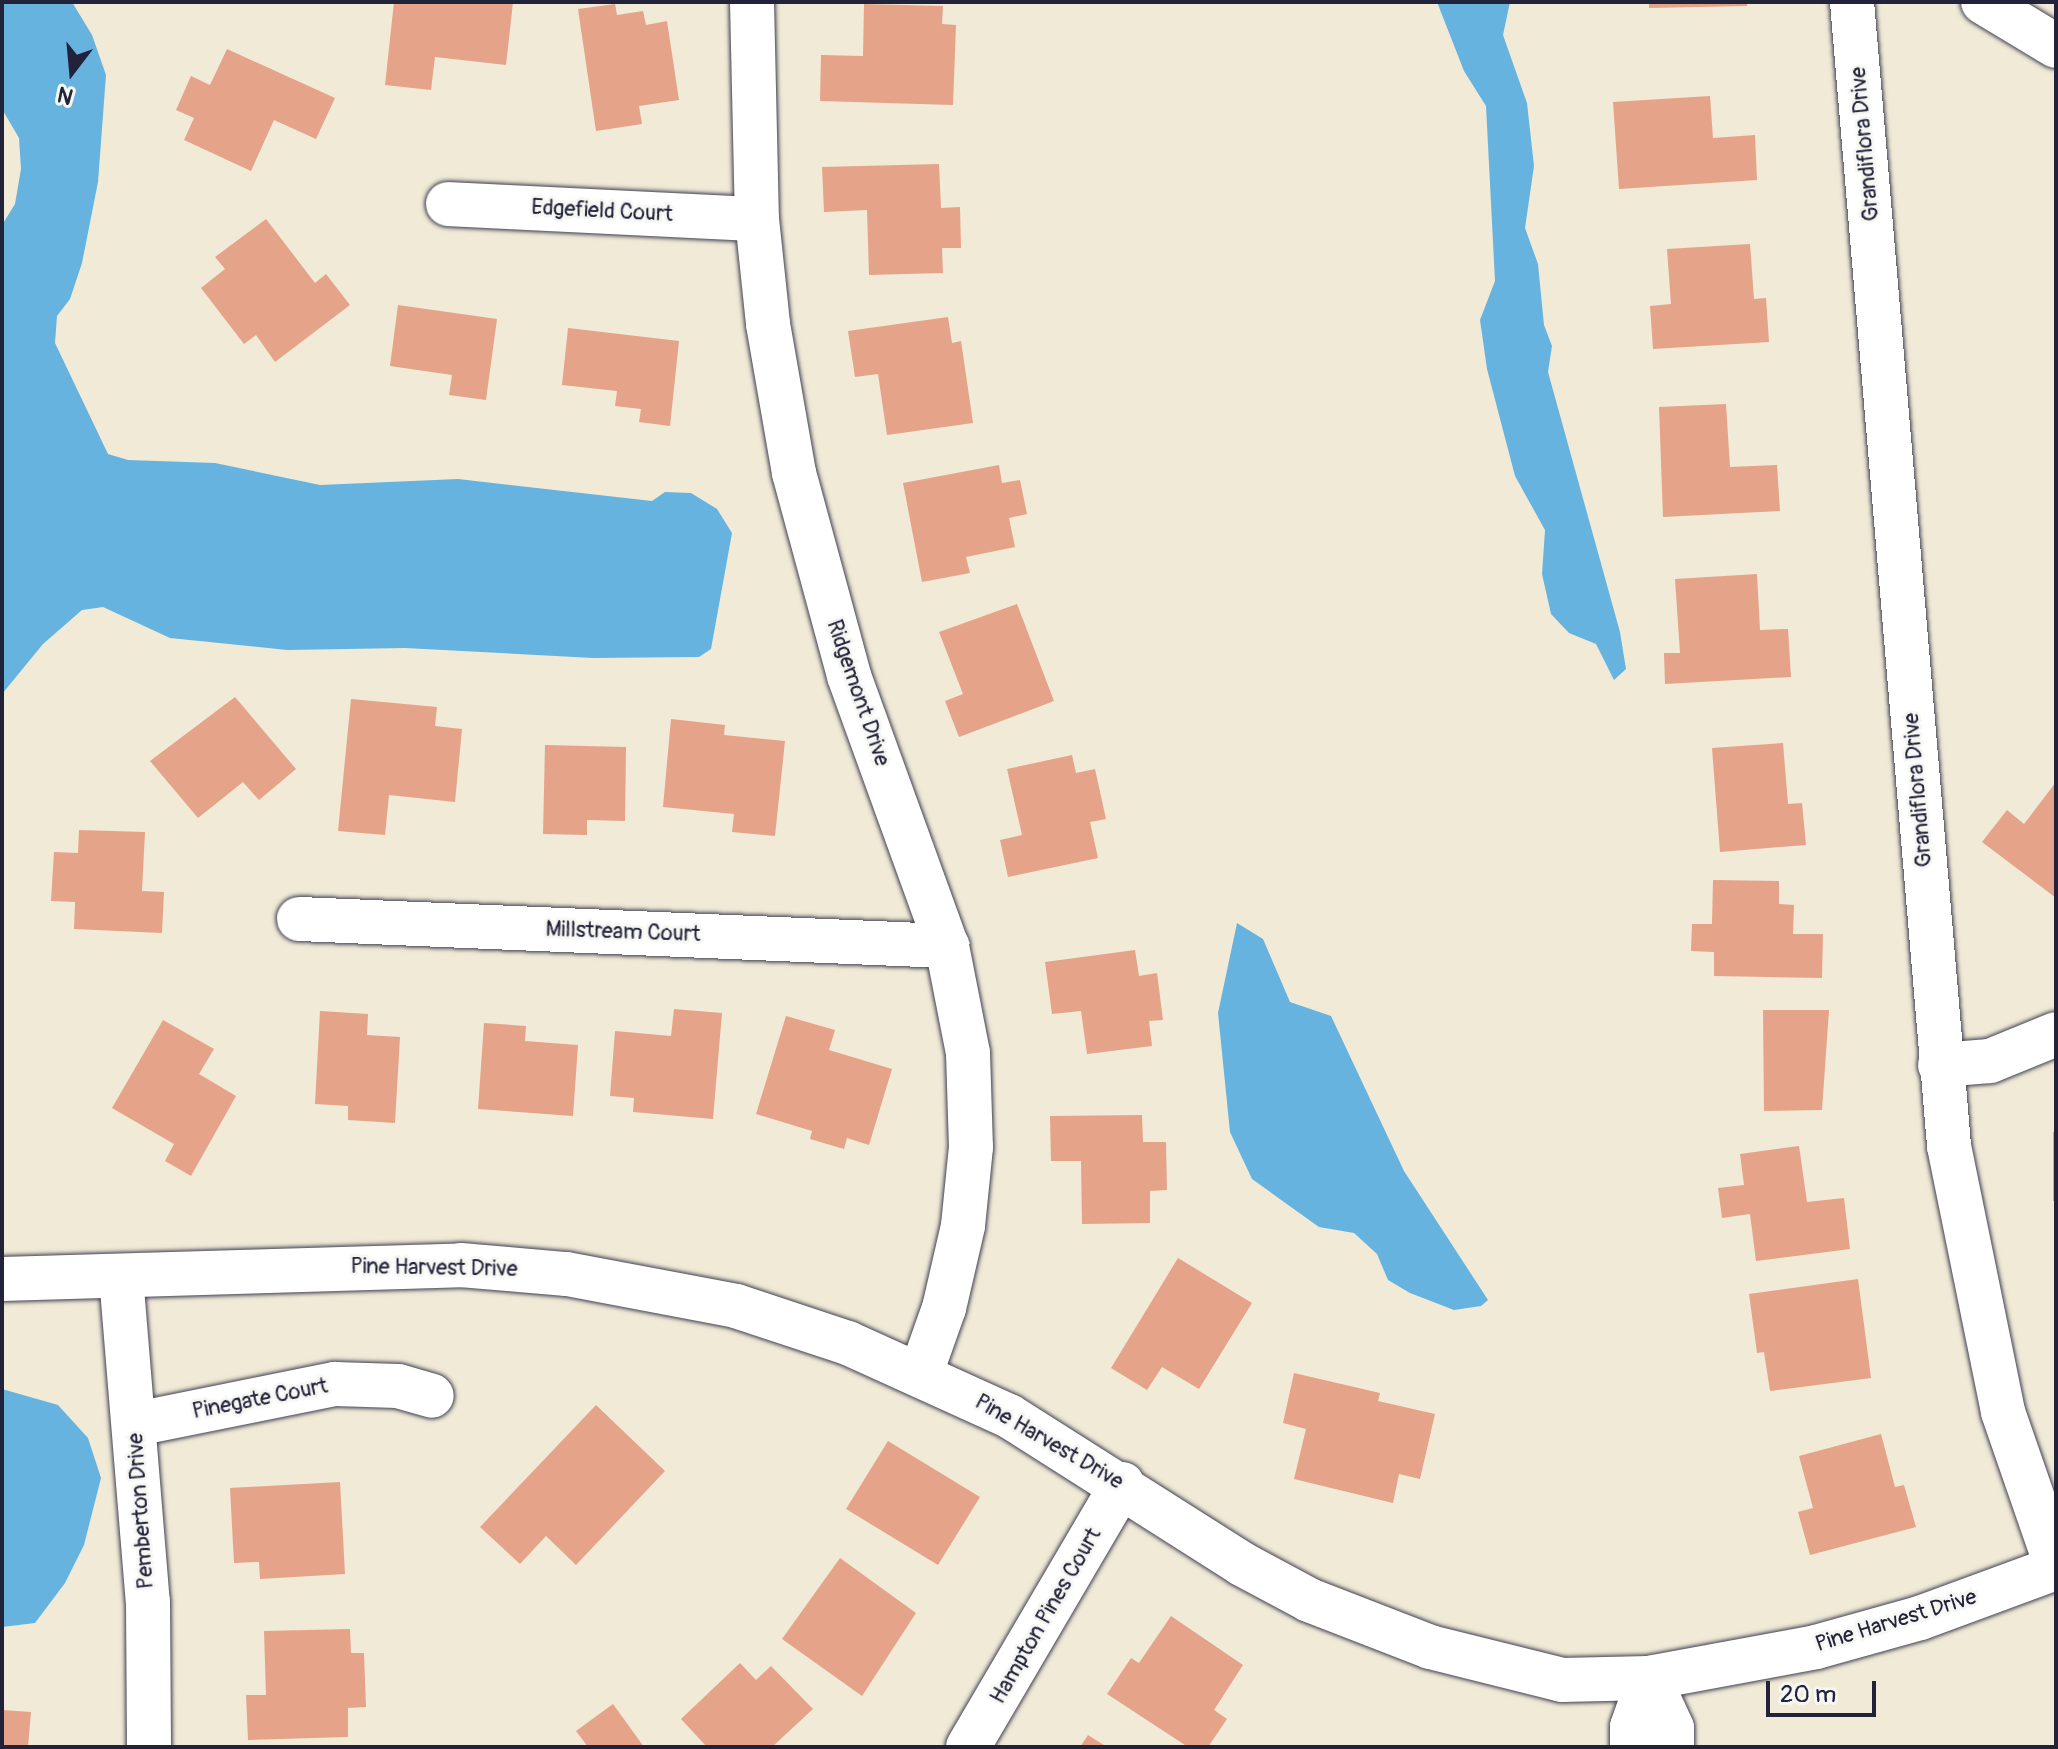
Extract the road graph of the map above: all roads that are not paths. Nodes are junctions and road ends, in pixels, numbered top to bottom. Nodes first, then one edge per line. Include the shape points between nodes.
1 (752, 2) edge
2 (1852, 2) edge
3 (1983, 2) edge
4 (2056, 46) edge
5 (448, 204) dead end
6 (757, 219) junction
7 (299, 919) dead end
8 (947, 946) junction
9 (2056, 1034) edge
10 (1940, 1065) junction
11 (121, 1276) junction
12 (2, 1279) edge
13 (921, 1373) junction
14 (432, 1396) dead end
15 (136, 1424) junction
16 (1122, 1484) junction
17 (2056, 1566) edge
18 (1649, 1678) junction
19 (149, 1747) edge
20 (968, 1747) edge
21 (1632, 1747) edge
22 (1672, 1747) edge

1 - 6 street, Ridgemont Drive
2 - 10 street, Grandiflora Drive
3 - 4 street
5 - 6 street, Edgefield Court
6 - 8 street, Ridgemont Drive via 781,407 814,556 849,676
7 - 8 street, Millstream Court
8 - 13 street, Ridgemont Drive via 968,1053 971,1147 955,1267
9 - 10 street via 1990,1061
10 - 17 street, Grandiflora Drive via 1949,1146 2003,1412
11 - 12 street, Pine Harvest Drive
11 - 13 street, Pine Harvest Drive via 393,1265 567,1274 736,1306
11 - 15 street, Pemberton Drive
13 - 16 street, Pine Harvest Drive via 1009,1416
14 - 15 street, Pinegate Court via 398,1386 335,1384
15 - 19 street, Pemberton Drive via 148,1602
16 - 18 street, Pine Harvest Drive via 1277,1584 1381,1630 1562,1680
16 - 20 street, Hampton Pines Court
17 - 18 street, Pine Harvest Drive via 1862,1635
18 - 21 street via 1632,1727
18 - 22 street via 1672,1728

